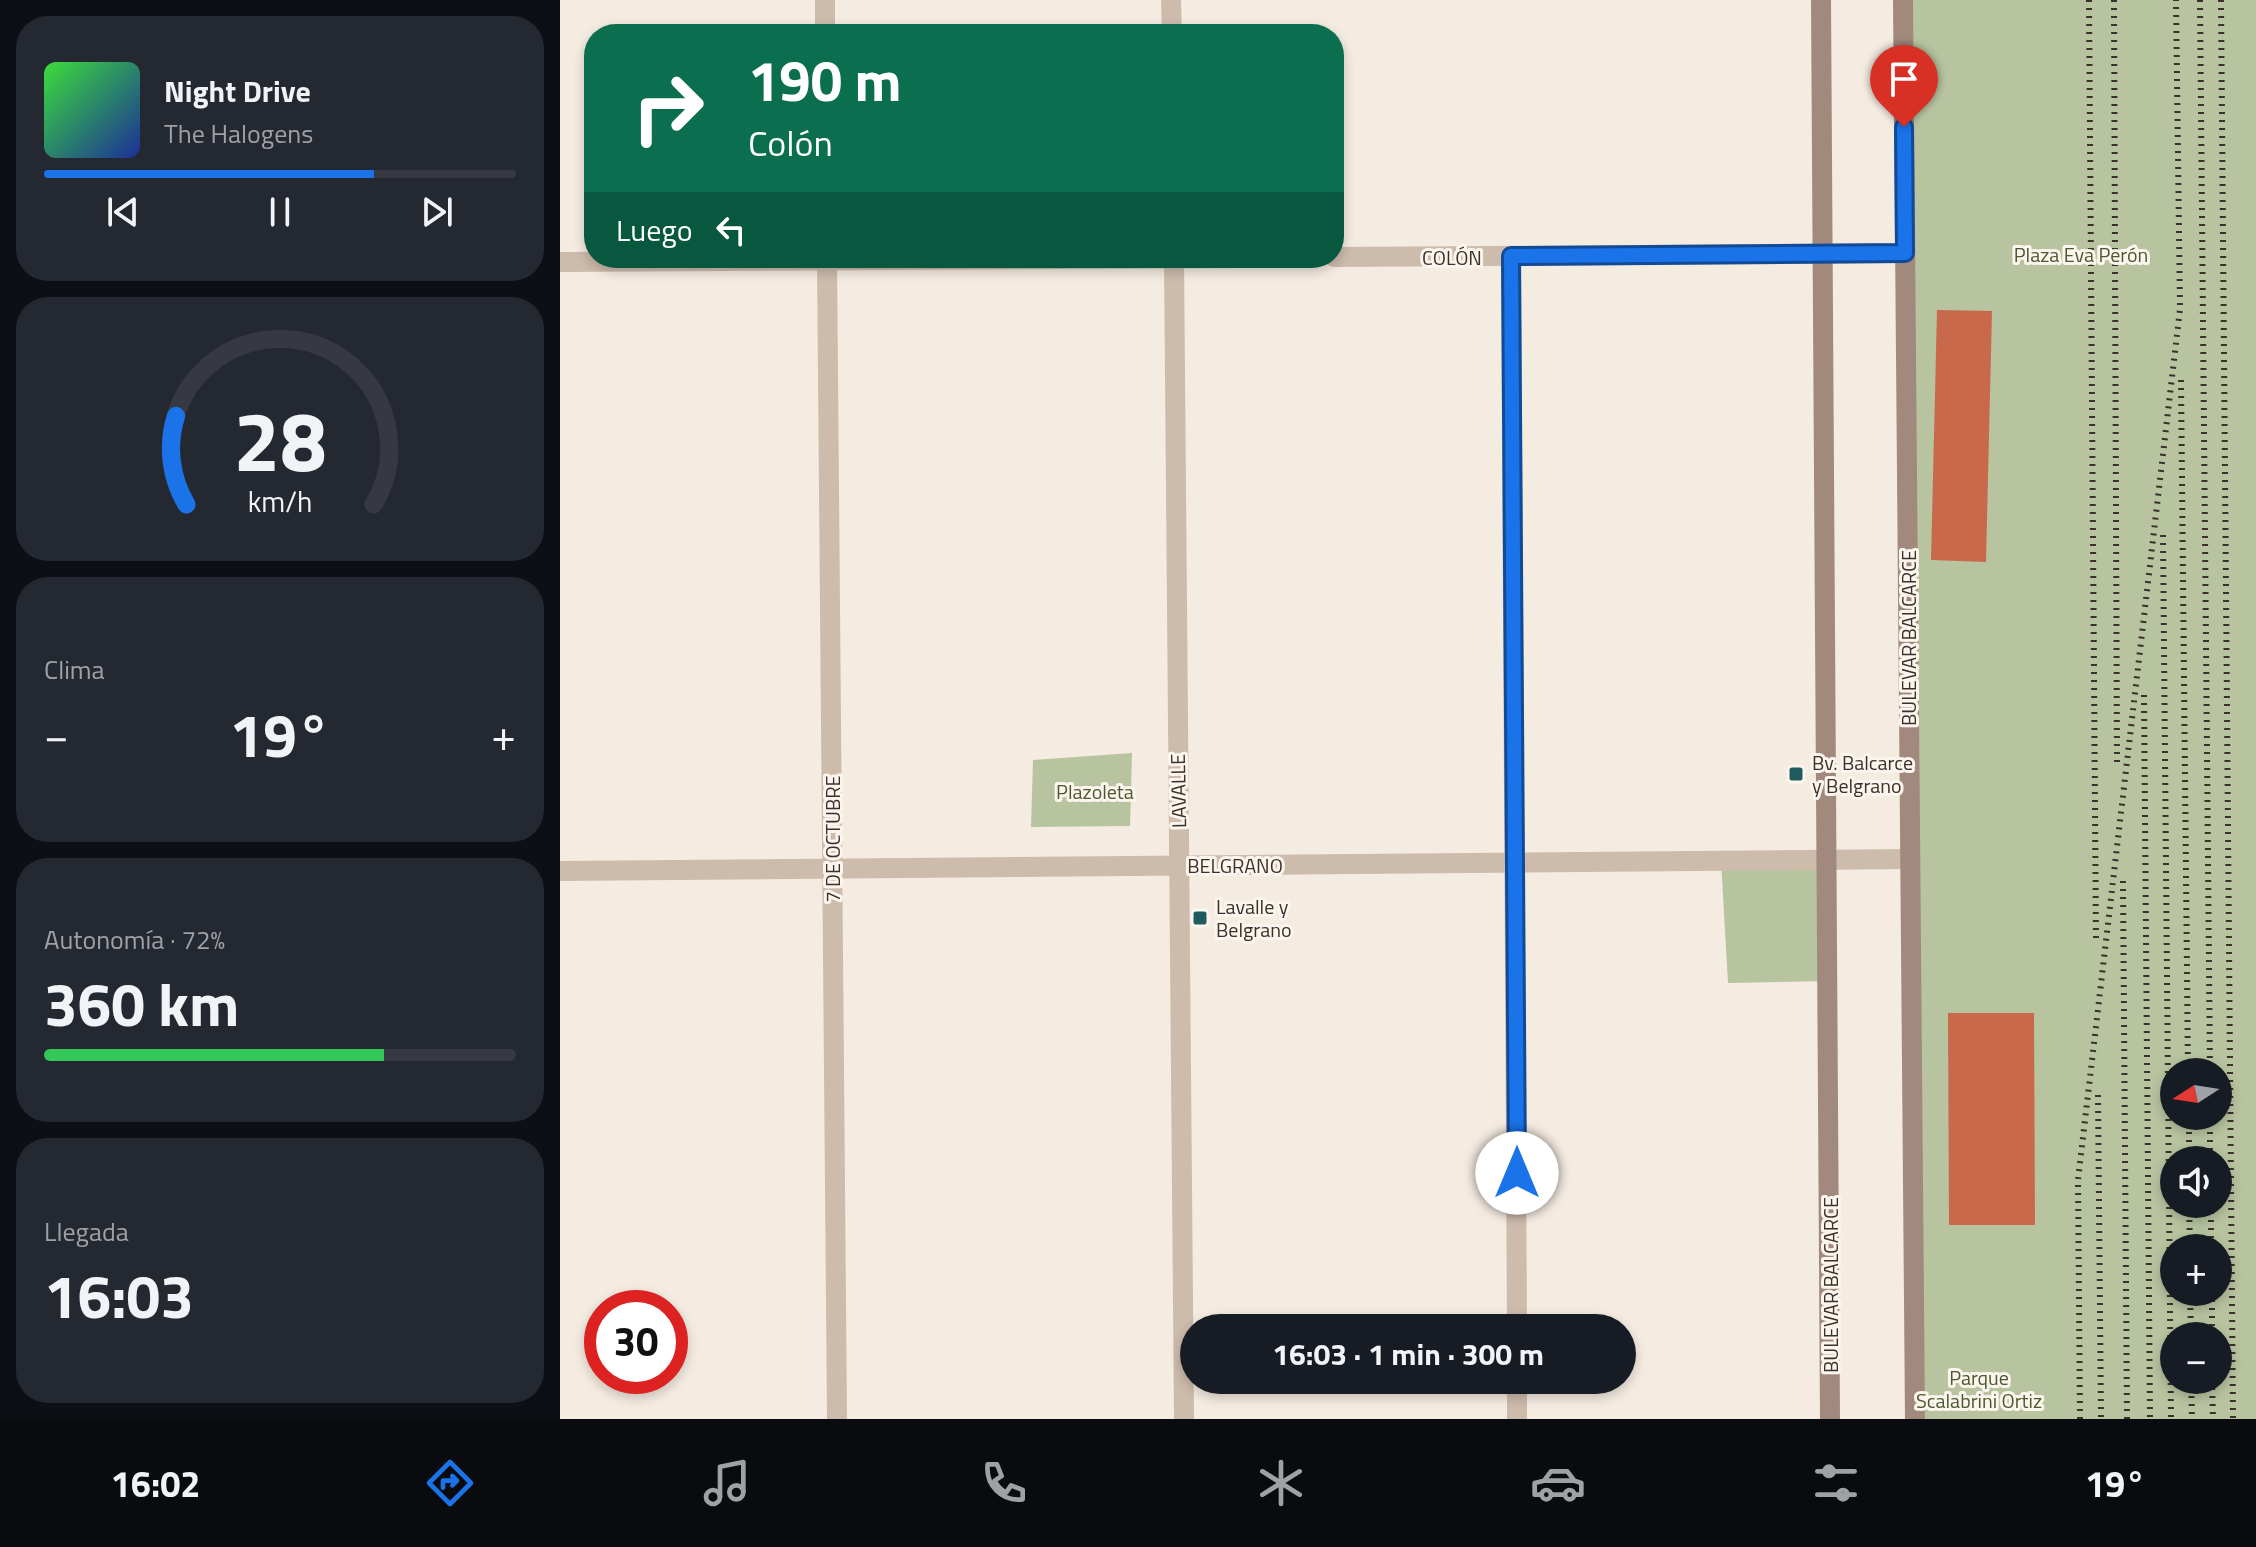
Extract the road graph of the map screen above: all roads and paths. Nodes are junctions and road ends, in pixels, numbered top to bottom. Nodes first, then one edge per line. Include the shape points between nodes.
1 (825, 0) edge
2 (1171, 0) edge
3 (1821, 0) edge
4 (1903, 0) edge
5 (825, 24) edge
6 (1172, 24) edge
7 (1905, 253) junction
8 (1823, 254) junction
9 (1511, 256) junction
10 (1344, 257) edge
11 (560, 262) edge
12 (584, 262) edge
13 (827, 268) edge
14 (1174, 268) edge
15 (1910, 859) junction
16 (1827, 860) junction
17 (1516, 862) junction
18 (1179, 865) junction
19 (832, 868) junction
20 (560, 871) edge
21 (1517, 1314) edge
22 (1517, 1394) edge
23 (837, 1419) edge
24 (1184, 1419) edge
25 (1517, 1419) edge
26 (1830, 1419) edge
27 (1915, 1419) edge

1 - 5 street
2 - 6 street
3 - 8 main road, BULEVAR BALCARCE
4 - 7 main road, BULEVAR BALCARCE
7 - 8 street, COLÓN
7 - 15 main road, BULEVAR BALCARCE
8 - 9 street, COLÓN
8 - 16 main road, BULEVAR BALCARCE
9 - 10 street, COLÓN
9 - 17 street
11 - 12 street
13 - 19 street, 7 DE OCTUBRE
14 - 18 street, LAVALLE
15 - 16 street, BELGRANO
15 - 27 main road, BULEVAR BALCARCE
16 - 17 street, BELGRANO
16 - 26 main road, BULEVAR BALCARCE
17 - 18 street, BELGRANO
17 - 21 street
18 - 19 street, BELGRANO
18 - 24 street, LAVALLE
19 - 20 street, BELGRANO
19 - 23 street, 7 DE OCTUBRE
22 - 25 street

